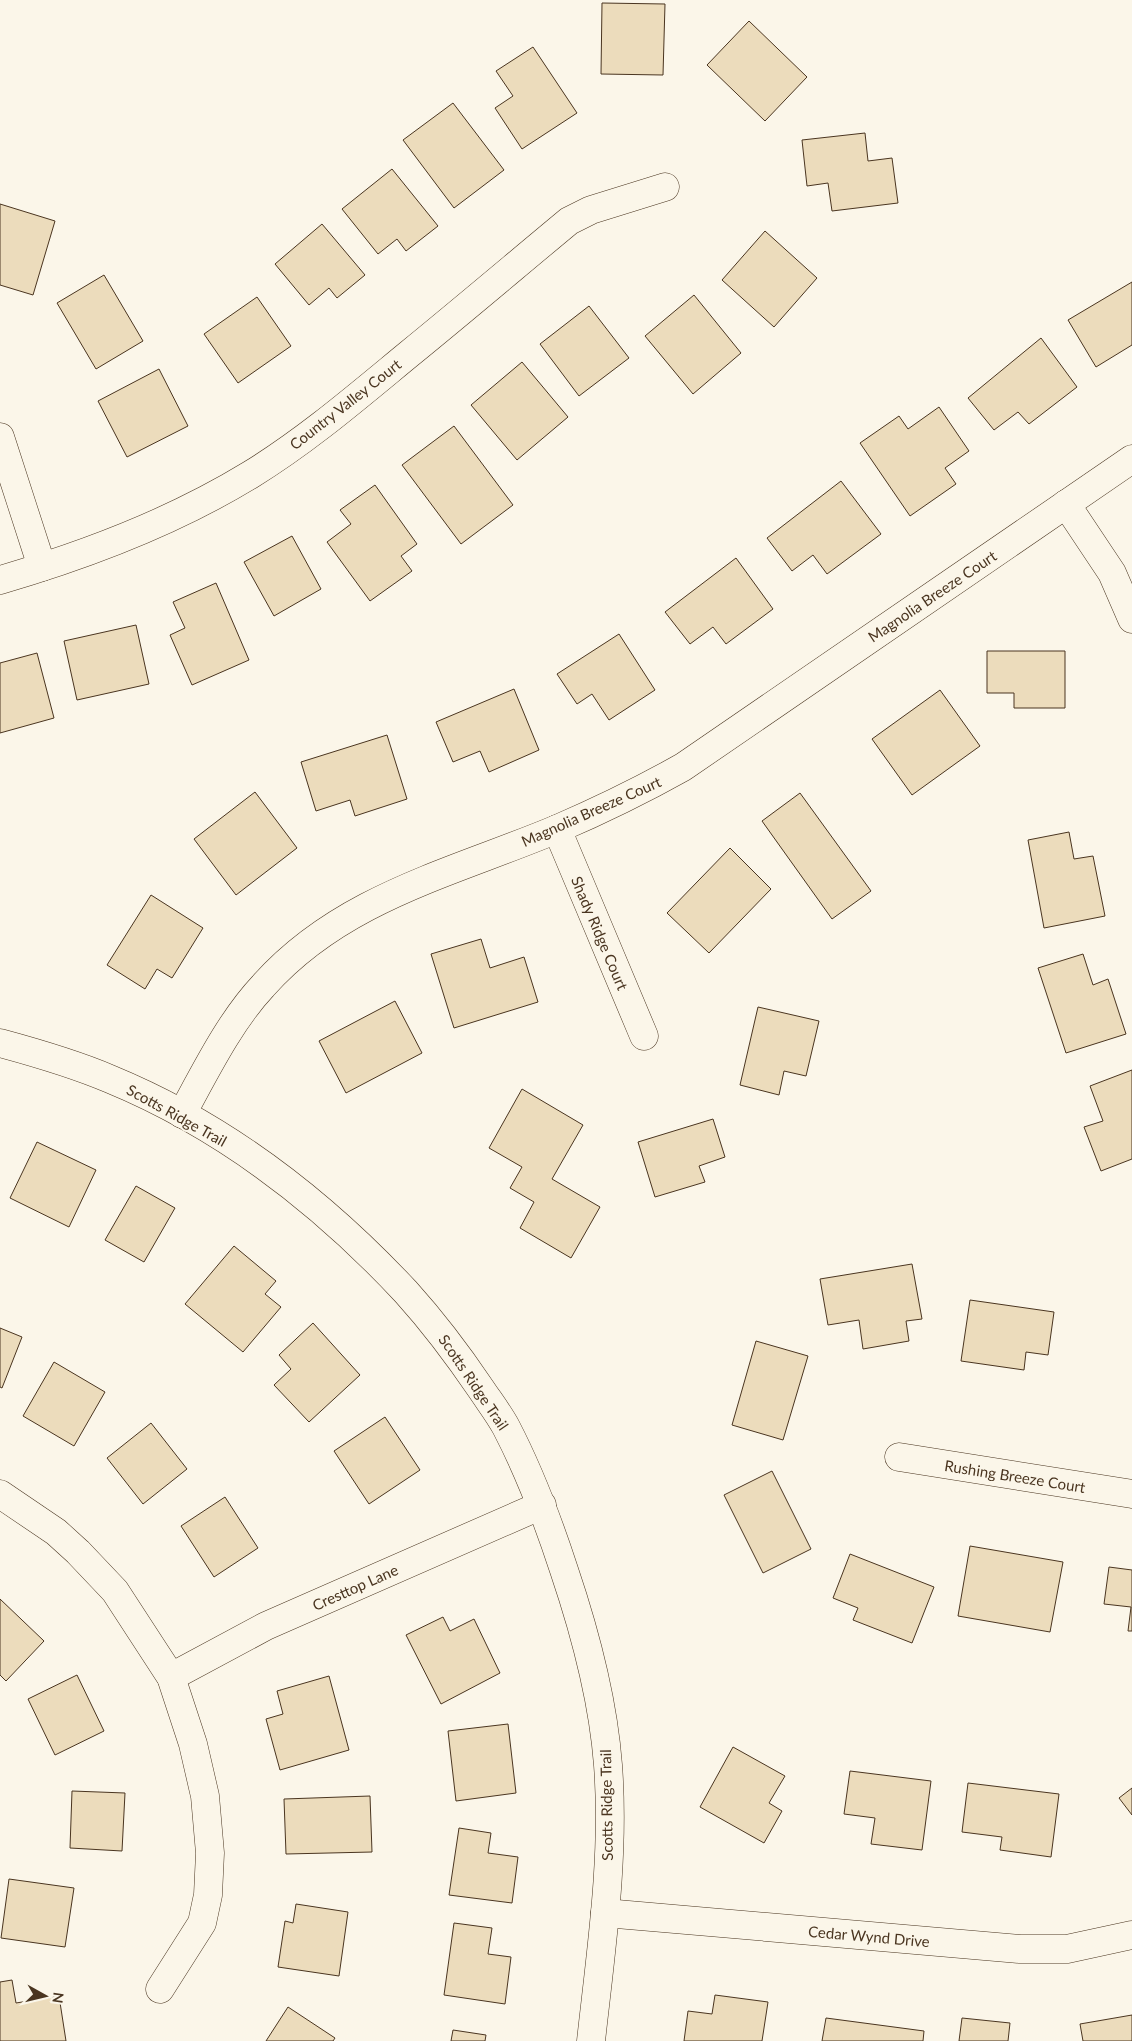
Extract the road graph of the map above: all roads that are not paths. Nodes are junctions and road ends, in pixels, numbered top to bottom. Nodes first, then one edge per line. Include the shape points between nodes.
1 (665, 187) dead end
2 (0, 437) edge
3 (1132, 459) edge
4 (1066, 504) junction
5 (42, 568) junction
6 (0, 580) edge
7 (1132, 619) edge
8 (557, 829) junction
9 (644, 1036) dead end
10 (0, 1043) edge
11 (182, 1114) junction
12 (899, 1457) dead end
13 (0, 1494) edge
14 (1132, 1494) edge
15 (542, 1504) junction
16 (172, 1677) junction
17 (605, 1913) junction
18 (1132, 1935) edge
19 (160, 1989) dead end
20 (591, 2041) edge

1 - 5 street, Country Valley Court via 591,210 569,221 367,390 250,475 159,521
2 - 5 street
3 - 4 street, Magnolia Breeze Court
4 - 7 street via 1112,573
4 - 8 street, Magnolia Breeze Court via 683,767 637,793
5 - 6 street, Country Valley Court
8 - 9 street, Shady Ridge Court
8 - 11 street, Magnolia Breeze Court via 404,889 354,912 314,937 262,986 204,1074
10 - 11 street, Scotts Ridge Trail via 111,1079
11 - 15 street, Scotts Ridge Trail via 269,1168 328,1215 367,1250 431,1319 504,1424
12 - 14 street, Rushing Breeze Court
13 - 16 street via 56,1532 116,1591
15 - 16 street, Cresttop Lane via 266,1626
15 - 17 street, Scotts Ridge Trail via 580,1616 600,1710 608,1763 610,1826
16 - 19 street via 203,1787 210,1853 208,1895 202,1923
17 - 18 street, Cedar Wynd Drive via 1020,1949 1066,1949
17 - 20 street, Scotts Ridge Trail

